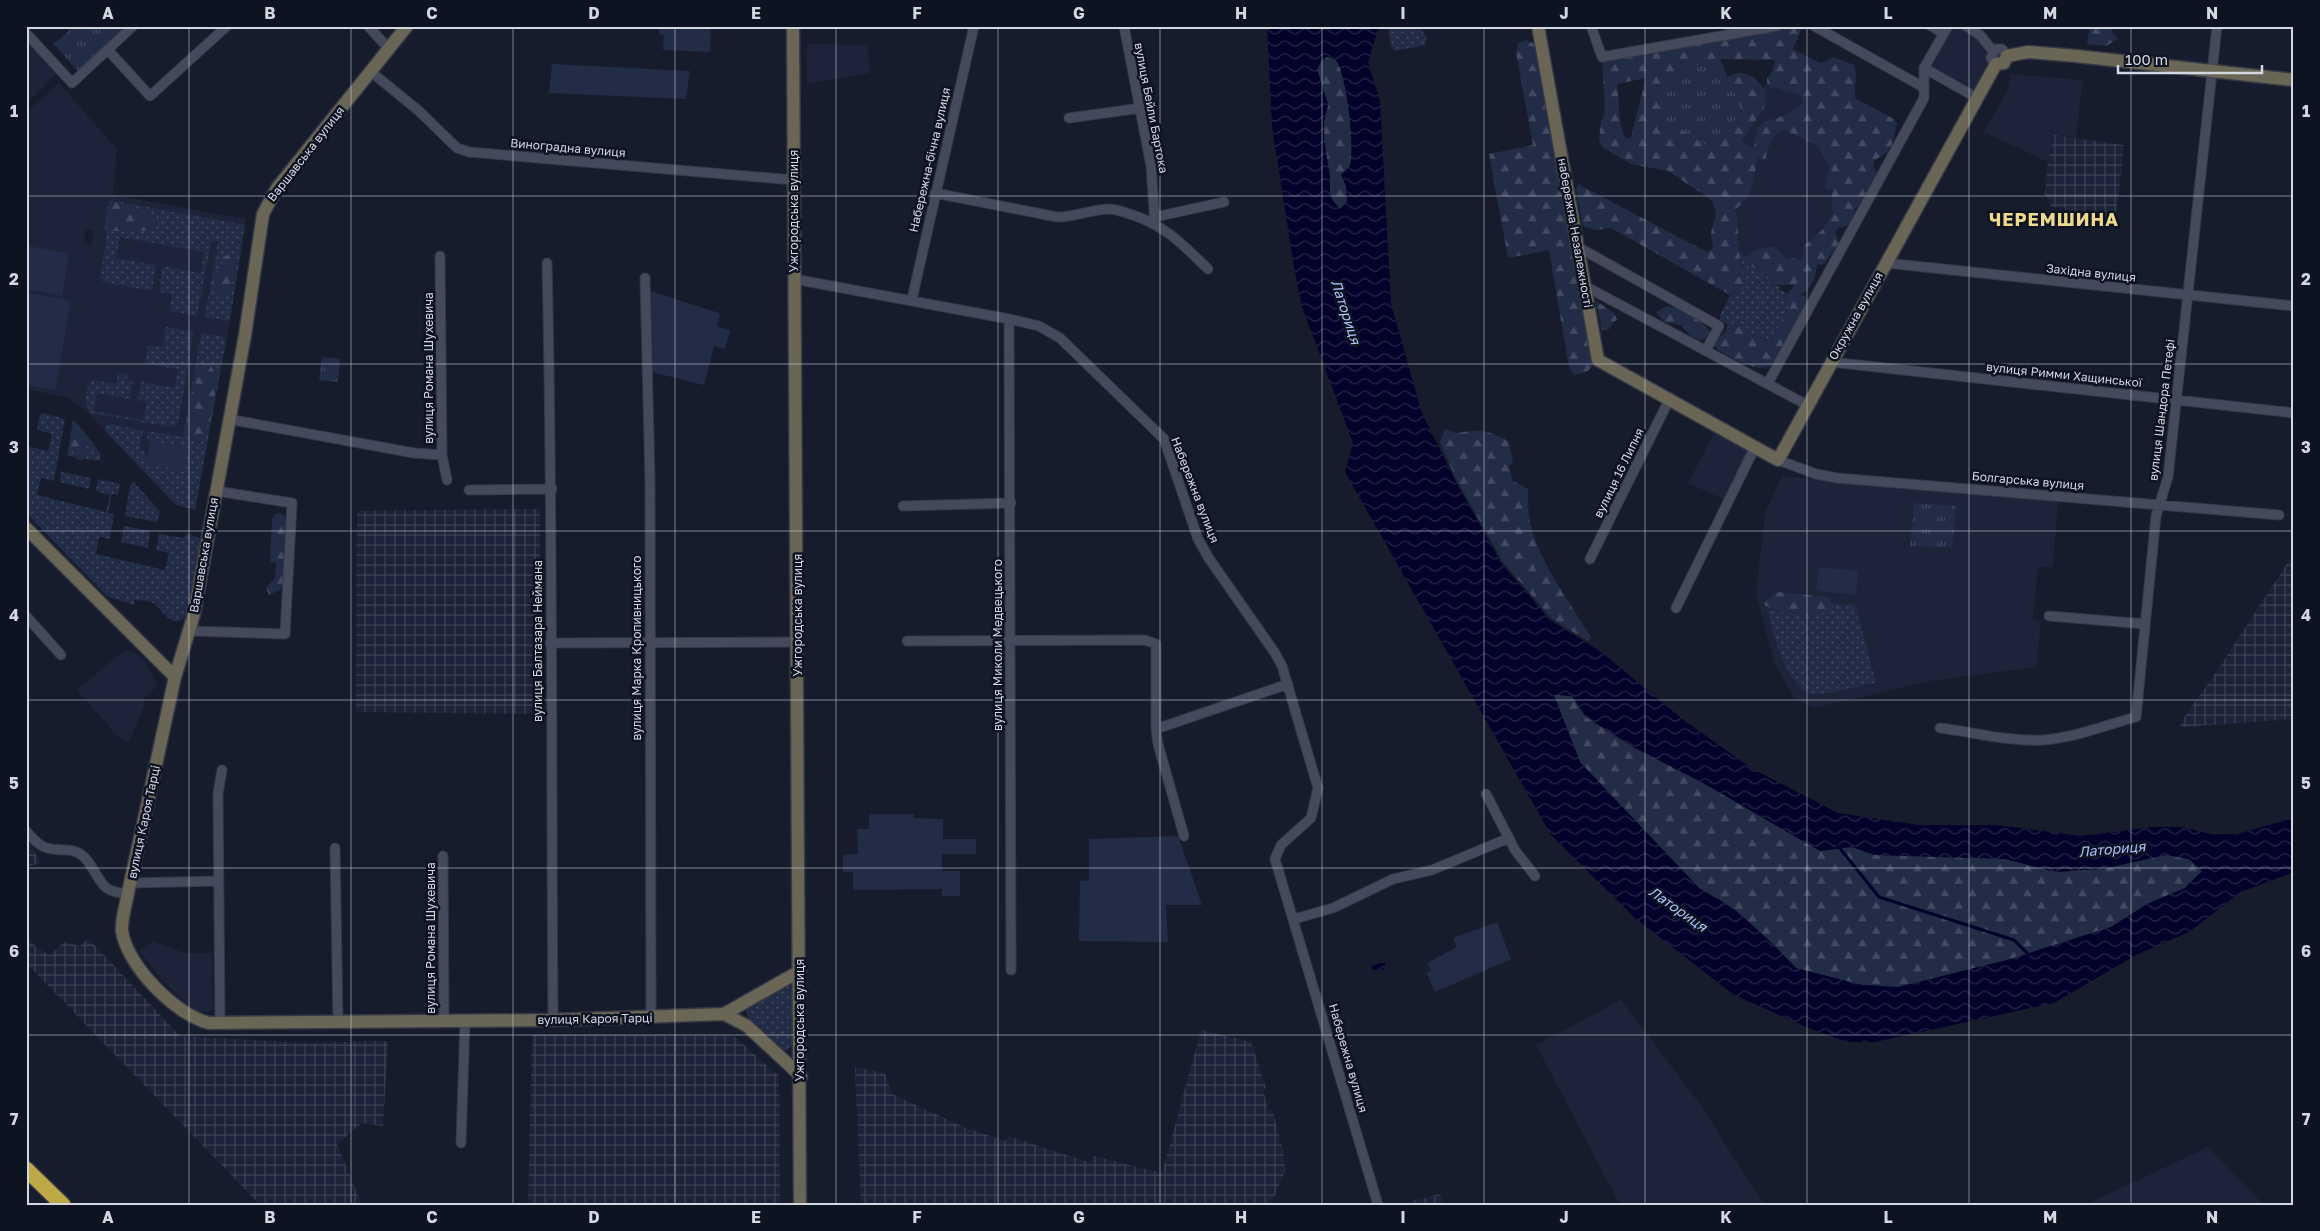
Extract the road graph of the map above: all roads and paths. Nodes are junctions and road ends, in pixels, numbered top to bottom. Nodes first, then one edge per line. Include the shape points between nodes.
1 (133, 26) edge
2 (227, 26) edge
3 (368, 26) edge
4 (407, 26) edge
5 (793, 26) edge
6 (974, 26) edge
7 (1124, 26) edge
8 (1538, 26) edge
9 (1591, 26) edge
10 (1777, 26) edge
11 (1814, 26) edge
12 (1931, 26) edge
13 (1966, 26) edge
14 (2217, 26) edge
15 (1945, 30) edge
16 (26, 33) edge
17 (389, 49) junction
18 (108, 50) junction
19 (1992, 51) junction
20 (2007, 56) junction
21 (1996, 64) junction
22 (1924, 68) junction
23 (2212, 70) junction
24 (370, 71) junction
25 (2294, 80) edge
26 (1923, 87) junction
27 (1977, 98) junction
28 (1141, 108) junction
29 (1069, 118) dead end
30 (793, 180) junction
31 (935, 193) junction
32 (1224, 202) dead end
33 (1155, 220) junction
34 (1578, 247) junction
35 (440, 256) dead end
36 (547, 263) dead end
37 (1886, 263) junction
38 (1208, 269) dead end
39 (645, 278) dead end
40 (794, 278) junction
41 (1585, 286) junction
42 (2189, 296) junction
43 (912, 299) junction
44 (2294, 306) edge
45 (1009, 319) junction
46 (1706, 350) junction
47 (1831, 362) junction
48 (1768, 382) junction
49 (1670, 398) junction
50 (2177, 400) junction
51 (1807, 405) junction
52 (2294, 412) edge
53 (228, 419) junction
54 (1755, 447) junction
55 (442, 455) junction
56 (1778, 460) junction
57 (447, 480) dead end
58 (552, 489) junction
59 (469, 490) dead end
60 (216, 491) junction
61 (1010, 503) junction
62 (2160, 504) junction
63 (903, 506) dead end
64 (2279, 515) dead end
65 (26, 528) edge
66 (1590, 559) dead end
67 (1676, 608) dead end
68 (26, 616) edge
69 (2049, 616) dead end
70 (2145, 624) junction
71 (189, 631) junction
72 (1010, 639) junction
73 (907, 641) dead end
74 (798, 642) junction
75 (550, 643) junction
76 (649, 643) junction
77 (61, 655) dead end
78 (175, 677) junction
79 (1288, 684) junction
80 (1940, 728) dead end
81 (1156, 730) junction
82 (222, 770) dead end
83 (1486, 794) dead end
84 (26, 831) edge
85 (1184, 836) dead end
86 (1509, 838) junction
87 (335, 848) dead end
88 (443, 856) dead end
89 (1536, 876) dead end
90 (219, 881) junction
91 (129, 888) junction
92 (1294, 919) junction
93 (1011, 970) dead end
94 (800, 972) junction
95 (724, 1014) junction
96 (651, 1017) junction
97 (444, 1020) junction
98 (553, 1020) junction
99 (465, 1021) junction
100 (220, 1023) junction
101 (338, 1023) junction
102 (801, 1076) junction
103 (461, 1144) dead end
104 (26, 1169) edge
105 (63, 1205) edge
106 (800, 1205) edge
107 (1378, 1205) edge

1 - 18 street
2 - 18 street via 150,96
3 - 17 street
4 - 17 street, Варшавська вулиця
5 - 30 street, Ужгородська вулиця
6 - 31 street, Набережна-бічна вулиця
7 - 28 street, вулиця Бейли Бартока
8 - 34 street, набережна Незалежності
9 - 10 street via 1602,57
11 - 26 street
12 - 15 street
13 - 19 street via 1980,35
14 - 23 street, вулиця Шандора Петефі
15 - 22 street
16 - 18 street via 72,83
17 - 24 street, Варшавська вулиця
19 - 20 street, Окружна вулиця via 2002,49
19 - 21 street via 1991,58
20 - 21 street, Окружна вулиця via 2004,63
20 - 23 street, Окружна вулиця via 2028,52
21 - 27 street, Окружна вулиця
22 - 26 street
22 - 27 street
23 - 25 street, Окружна вулиця
23 - 42 street, вулиця Шандора Петефі
24 - 30 street, Виноградна вулиця via 419,110 457,148 469,152
24 - 53 street, Варшавська вулиця via 277,188 263,214 245,335
26 - 48 street via 1924,98
27 - 37 street, Окружна вулиця
28 - 29 street
28 - 33 street, вулиця Бейли Бартока via 1151,166
30 - 40 street, Ужгородська вулиця
31 - 33 street via 1057,217 1115,209
31 - 43 street, Набережна-бічна вулиця
32 - 33 street
33 - 38 street
34 - 41 street, набережна Незалежності
34 - 46 street via 1719,326
35 - 55 street, вулиця Романа Шухевича
36 - 58 street, вулиця Балтазара Неймана
37 - 42 street, Західна вулиця
37 - 47 street, Окружна вулиця
39 - 76 street, вулиця Марка Кропивницького via 650,480
40 - 43 street, Набережна вулиця
40 - 74 street, Ужгородська вулиця
41 - 46 street
41 - 49 street, набережна Незалежності via 1598,360
42 - 44 street, Західна вулиця
42 - 50 street, вулиця Шандора Петефі
43 - 45 street, Набережна вулиця
45 - 61 street, вулиця Миколи Медвецького
45 - 79 street, Набережна вулиця via 1039,326 1060,338 1164,440 1198,539 1275,653
46 - 48 street
47 - 50 street, вулиця Римми Хащинської
47 - 51 street, Окружна вулиця
48 - 51 street
49 - 54 street
49 - 66 street, вулиця 16 Липня
50 - 52 street, вулиця Римми Хащинської
50 - 62 street, вулиця Шандора Петефі via 2168,477
51 - 56 street, Окружна вулиця
53 - 55 street via 414,453
53 - 60 street, Варшавська вулиця
54 - 56 street
54 - 67 street
55 - 57 street, вулиця Романа Шухевича
56 - 62 street, Болгарська вулиця via 1837,478
58 - 59 street
58 - 75 street, вулиця Балтазара Неймана
60 - 71 street, Варшавська вулиця
60 - 71 street via 292,503 285,634
61 - 63 street
61 - 72 street, вулиця Миколи Медвецького
62 - 64 street, Болгарська вулиця
62 - 70 street, вулиця Шандора Петефі
65 - 78 street
68 - 77 street
69 - 70 street
70 - 80 street, вулиця Шандора Петефі via 2136,716 2042,740
71 - 78 street, вулиця Кароя Тарці
72 - 73 street
72 - 81 street via 1145,640 1156,644
72 - 93 street, вулиця Миколи Медвецького
74 - 76 street
74 - 94 street, Ужгородська вулиця
75 - 76 street
75 - 98 street, вулиця Балтазара Неймана
76 - 96 street, вулиця Марка Кропивницького
78 - 91 street, вулиця Кароя Тарці
79 - 81 street
79 - 92 street, Набережна вулиця via 1318,788 1311,818 1281,845 1275,860
81 - 85 street
82 - 90 street via 218,793
83 - 86 street
84 - 91 street via 47,849 75,851 84,857 107,890 115,894
86 - 89 street
86 - 92 street via 1432,870 1393,879 1333,908
87 - 101 street
88 - 97 street, вулиця Романа Шухевича
90 - 91 street
90 - 100 street
91 - 100 street, вулиця Кароя Тарці via 122,930 130,953 164,996 188,1015 209,1023
92 - 107 street, Набережна вулиця
94 - 95 street, вулиця Кароя Тарці
94 - 102 street, Ужгородська вулиця
95 - 96 street, вулиця Кароя Тарці
95 - 102 street, вулиця Кароя Тарці via 747,1026
96 - 98 street, вулиця Кароя Тарці
97 - 99 street, вулиця Кароя Тарці
97 - 101 street, вулиця Кароя Тарці
98 - 99 street, вулиця Кароя Тарці
99 - 103 street
100 - 101 street, вулиця Кароя Тарці
102 - 106 street, Ужгородська вулиця
104 - 105 highway

